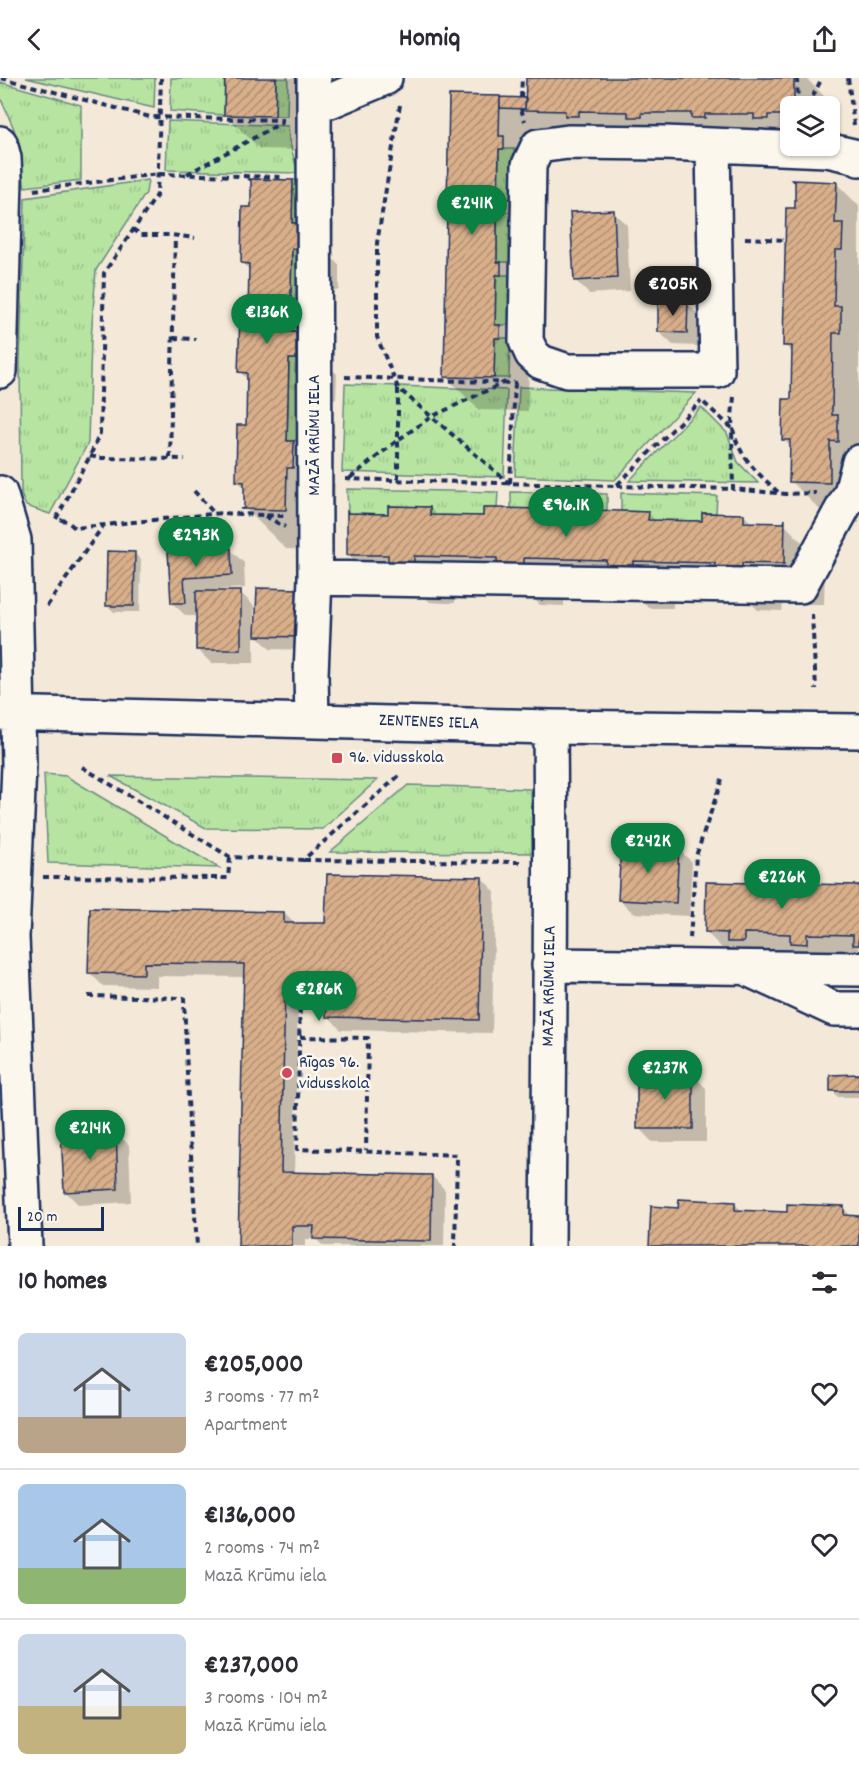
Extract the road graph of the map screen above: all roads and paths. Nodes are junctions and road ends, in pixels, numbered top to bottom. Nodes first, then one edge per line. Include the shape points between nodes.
1 (1, 78) edge
2 (161, 78) edge
3 (522, 78) edge
4 (797, 78) edge
5 (822, 78) edge
6 (848, 78) edge
7 (393, 86) edge
8 (798, 96) edge
9 (813, 96) edge
10 (521, 98) dead end
11 (307, 105) edge
12 (160, 117) junction
13 (0, 143) edge
14 (713, 146) junction
15 (859, 158) edge
16 (158, 174) junction
17 (187, 175) junction
18 (314, 178) junction
19 (2, 204) edge
20 (133, 229) junction
21 (175, 236) junction
22 (195, 237) dead end
23 (741, 238) dead end
24 (785, 240) dead end
25 (173, 338) junction
26 (196, 339) dead end
27 (0, 371) edge
28 (314, 376) junction
29 (394, 378) junction
30 (504, 383) junction
31 (702, 386) junction
32 (398, 388) junction
33 (431, 417) junction
34 (732, 428) junction
35 (398, 440) junction
36 (90, 456) junction
37 (170, 458) junction
38 (185, 459) dead end
39 (859, 462) edge
40 (349, 479) junction
41 (398, 480) junction
42 (510, 484) junction
43 (616, 486) junction
44 (733, 489) junction
45 (194, 491) dead end
46 (0, 493) edge
47 (779, 493) junction
48 (851, 494) junction
49 (315, 501) junction
50 (215, 514) junction
51 (103, 526) junction
52 (315, 578) junction
53 (800, 586) junction
54 (43, 613) dead end
55 (816, 689) dead end
56 (9, 713) edge
57 (312, 720) junction
58 (550, 727) junction
59 (859, 731) edge
60 (82, 767) dead end
61 (401, 774) dead end
62 (722, 779) dead end
63 (230, 857) junction
64 (303, 860) junction
65 (552, 862) junction
66 (14, 877) junction
67 (6, 937) edge
68 (549, 965) junction
69 (688, 966) junction
70 (741, 966) junction
71 (859, 969) edge
72 (88, 996) dead end
73 (300, 998) dead end
74 (859, 1009) edge
75 (300, 1037) junction
76 (366, 1150) junction
77 (25, 1246) edge
78 (197, 1246) edge
79 (454, 1246) edge
80 (548, 1246) edge

1 - 12 path
2 - 12 path
3 - 10 path
4 - 8 path
5 - 9 path
6 - 15 path
7 - 11 street
7 - 29 path via 377,243 377,337
11 - 12 path
11 - 17 path
11 - 18 street, MAZĀ KRŪMU IELA
12 - 16 path
13 - 19 street via 4,158
14 - 15 street via 827,150
14 - 31 street via 717,371
14 - 31 street via 567,142 538,146 529,165 526,340 532,354 541,362 567,371
16 - 17 path
16 - 19 path
16 - 20 path via 157,195
17 - 18 path
18 - 28 street, MAZĀ KRŪMU IELA
19 - 27 street
20 - 21 path via 141,235
20 - 36 path via 104,273 100,433
21 - 22 path
21 - 25 path
23 - 24 path
25 - 26 path
25 - 37 path
28 - 29 path
28 - 49 street, MAZĀ KRŪMU IELA
29 - 30 path
29 - 32 path
30 - 33 path
30 - 42 path via 515,383
31 - 34 path
31 - 43 path
32 - 33 path
32 - 35 path
33 - 35 path
33 - 42 path
34 - 44 path
34 - 47 path via 742,455
35 - 40 path
35 - 41 path
36 - 37 path
36 - 51 path via 56,519 68,521 75,528
37 - 38 path
39 - 48 street
40 - 41 path
40 - 49 path via 339,479
41 - 42 path
42 - 43 path
43 - 44 path
44 - 47 path
45 - 50 path
46 - 56 street via 14,540
47 - 48 path
48 - 53 street
49 - 50 path
49 - 52 street, MAZĀ KRŪMU IELA
50 - 51 path
51 - 54 path
52 - 53 street
52 - 57 street, MAZĀ KRŪMU IELA
53 - 55 path via 811,600
56 - 57 street, ZENTENES IELA
56 - 66 street via 19,765
57 - 58 street, ZENTENES IELA
58 - 59 street, ZENTENES IELA
58 - 65 street, MAZĀ KRŪMU IELA
60 - 63 path
61 - 64 path
62 - 69 path via 696,855
63 - 64 path
63 - 66 path via 228,878
64 - 65 path
65 - 68 street, MAZĀ KRŪMU IELA
66 - 67 street
67 - 77 street
68 - 69 street
68 - 80 street, MAZĀ KRŪMU IELA
69 - 70 street
70 - 71 street
70 - 74 street via 834,1009
72 - 78 path via 184,999
73 - 75 path
75 - 76 path via 368,1038
75 - 76 path via 297,1149
76 - 79 path via 457,1155

